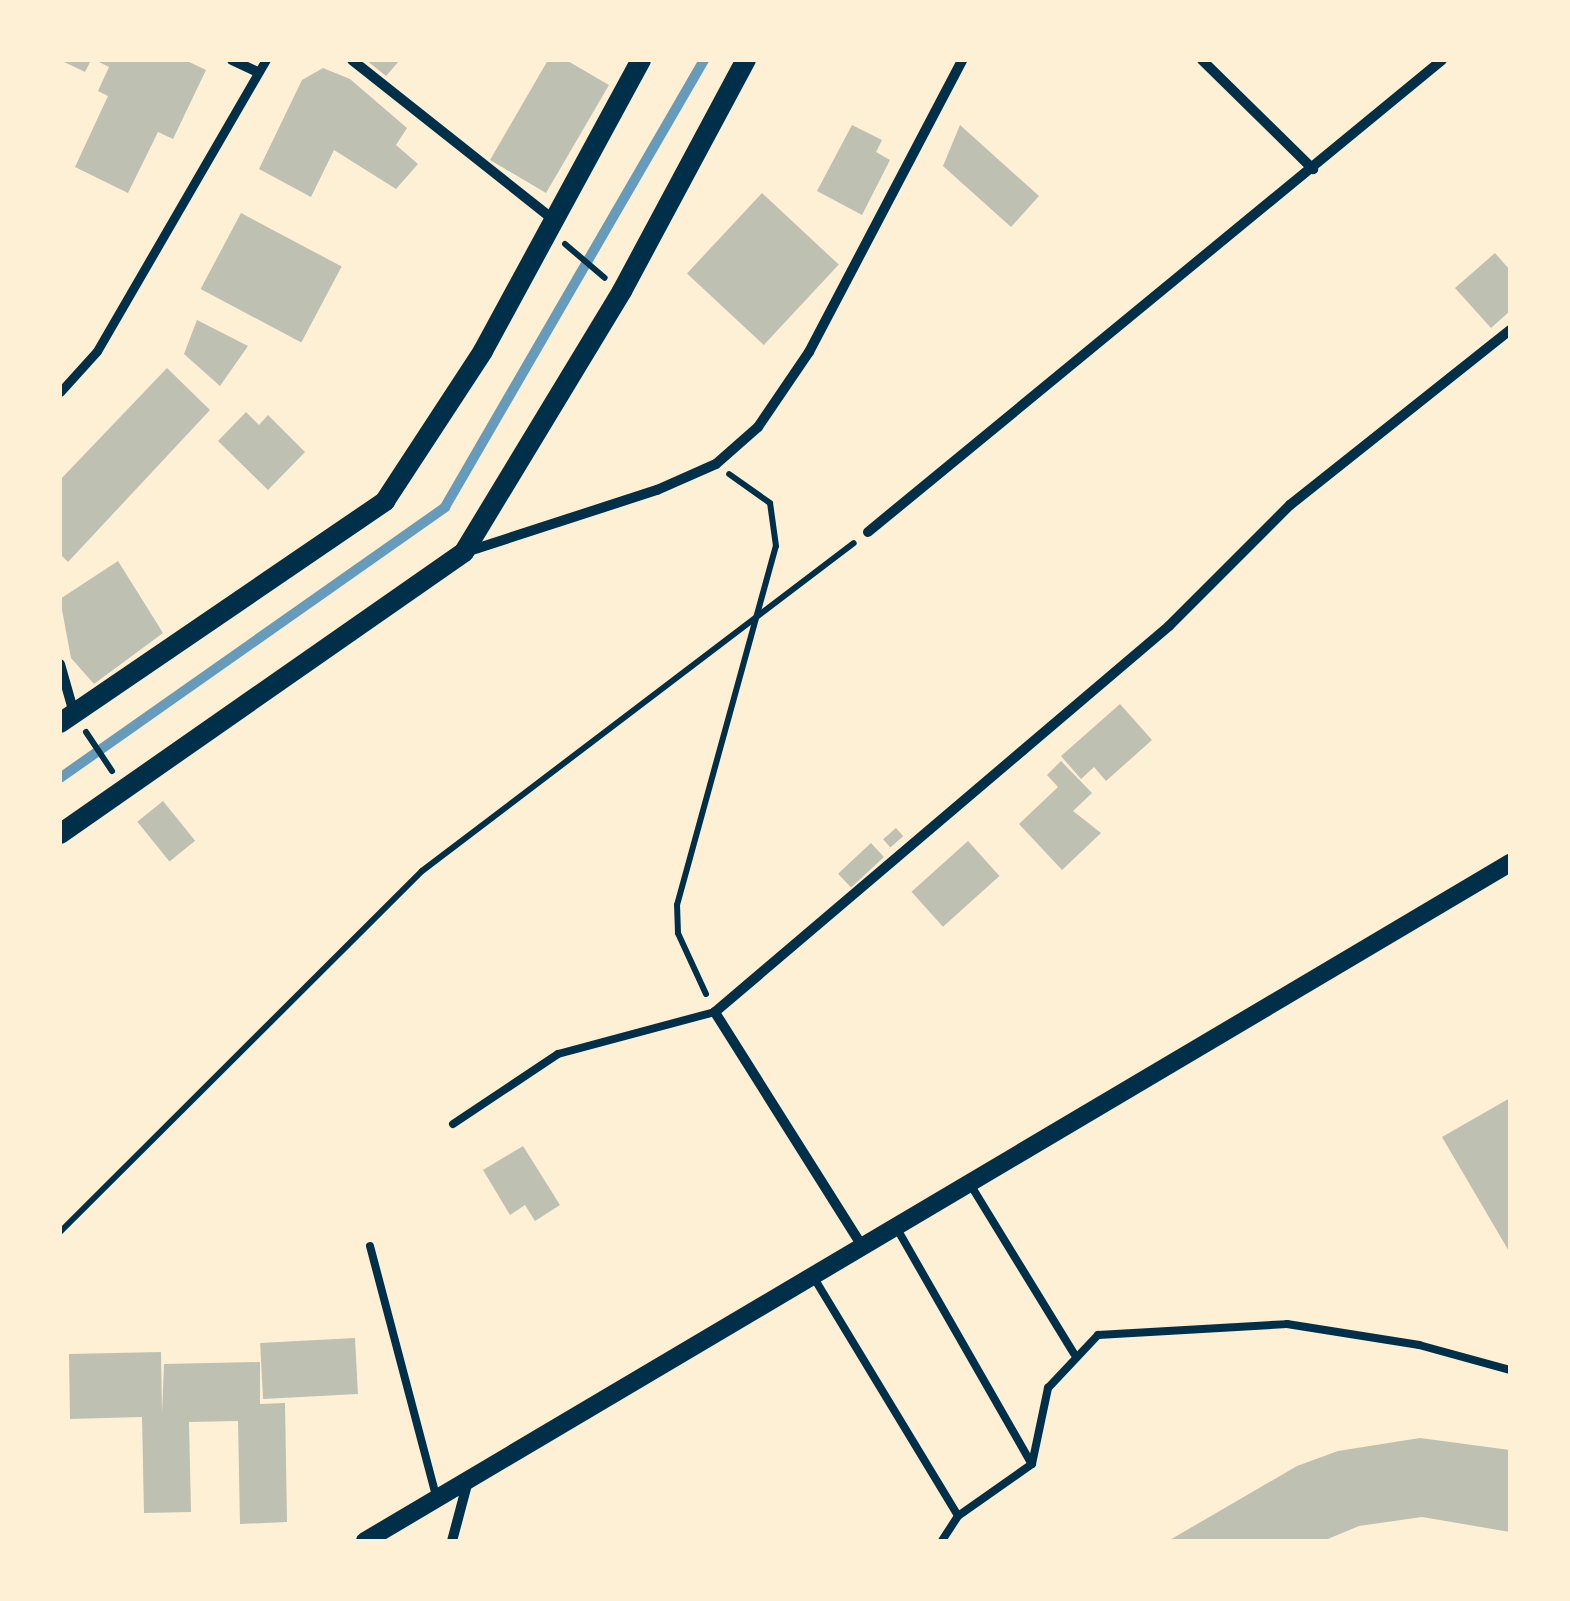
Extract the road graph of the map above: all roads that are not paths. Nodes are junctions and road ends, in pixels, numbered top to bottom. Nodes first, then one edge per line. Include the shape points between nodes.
1 (232, 60) edge
2 (266, 60) edge
3 (352, 60) edge
4 (641, 60) edge
5 (746, 60) edge
6 (962, 60) edge
7 (1202, 60) edge
8 (1442, 60) edge
9 (258, 72) junction
10 (1313, 168) junction
11 (554, 220) junction
12 (1510, 330) edge
13 (60, 392) edge
14 (868, 532) road end
15 (464, 552) junction
16 (60, 664) edge
17 (67, 718) edge
18 (60, 834) edge
19 (1510, 863) edge
20 (715, 1012) junction
21 (453, 1124) dead end
22 (970, 1184) junction
23 (896, 1227) junction
24 (370, 1246) dead end
25 (864, 1249) junction
26 (814, 1278) junction
27 (1074, 1354) junction
28 (1510, 1370) edge
29 (1032, 1464) junction
30 (468, 1481) junction
31 (437, 1499) junction
32 (958, 1516) junction
33 (366, 1541) edge
34 (452, 1541) edge
35 (942, 1541) edge

1 - 9 street
2 - 9 street
3 - 11 street
4 - 11 main road
5 - 15 main road via 622,291
6 - 15 street via 786,390 758,427 716,464 641,496
7 - 10 street
8 - 10 street
9 - 13 street via 97,351
10 - 14 street
11 - 17 main road via 483,351 386,500
12 - 20 street via 1290,505 1155,639
15 - 18 main road
16 - 17 street
19 - 22 street
20 - 21 lane via 558,1054
20 - 25 street
22 - 23 street
22 - 27 lane
23 - 25 street
23 - 29 lane
24 - 31 lane
25 - 26 street
26 - 30 street
26 - 32 lane
27 - 28 lane via 1098,1335 1286,1324 1419,1344
27 - 29 lane via 1048,1388
29 - 32 lane
30 - 31 street
30 - 34 street
31 - 33 street
32 - 35 lane

